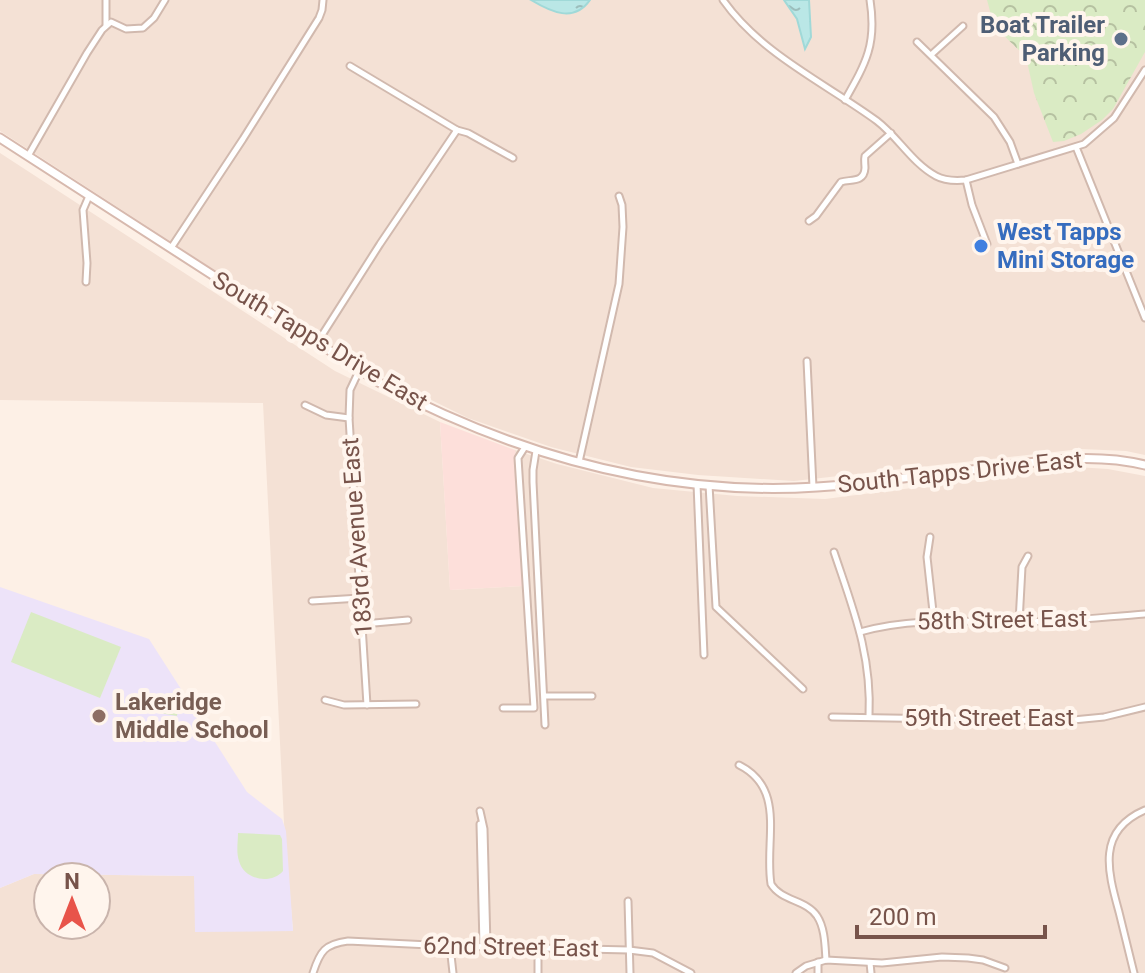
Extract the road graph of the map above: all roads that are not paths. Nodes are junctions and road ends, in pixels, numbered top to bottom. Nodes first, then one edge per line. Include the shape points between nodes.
1 (106, 0) edge
2 (165, 0) edge
3 (323, 0) edge
4 (723, 0) edge
5 (870, 0) edge
6 (106, 26) junction
7 (963, 26) dead end
8 (917, 42) dead end
9 (932, 54) junction
10 (350, 66) dead end
11 (1145, 70) edge
12 (845, 100) junction
13 (457, 130) junction
14 (891, 133) junction
15 (0, 138) edge
16 (1076, 147) junction
17 (28, 156) junction
18 (513, 158) dead end
19 (1018, 164) junction
20 (966, 180) junction
21 (89, 196) junction
22 (619, 196) dead end
23 (809, 221) dead end
24 (987, 244) dead end
25 (171, 249) junction
26 (86, 282) dead end
27 (1145, 318) edge
28 (316, 344) junction
29 (807, 361) dead end
30 (359, 371) junction
31 (305, 405) dead end
32 (349, 418) junction
33 (525, 447) junction
34 (536, 451) junction
35 (579, 463) junction
36 (1145, 465) edge
37 (697, 484) junction
38 (709, 485) junction
39 (813, 487) junction
40 (930, 537) dead end
41 (834, 552) dead end
42 (1028, 556) dead end
43 (360, 598) junction
44 (312, 601) dead end
45 (1145, 614) edge
46 (408, 620) dead end
47 (934, 621) junction
48 (1019, 622) junction
49 (363, 624) junction
50 (860, 632) junction
51 (704, 655) dead end
52 (803, 689) dead end
53 (545, 696) junction
54 (592, 696) dead end
55 (325, 700) dead end
56 (416, 704) dead end
57 (367, 705) junction
58 (1145, 707) edge
59 (503, 708) dead end
60 (832, 717) dead end
61 (869, 717) junction
62 (545, 725) dead end
63 (739, 765) dead end
64 (1145, 810) edge
65 (628, 901) dead end
66 (450, 946) junction
67 (485, 946) junction
68 (538, 947) junction
69 (629, 950) junction
70 (826, 960) junction
71 (818, 962) junction
72 (870, 963) junction
73 (1005, 968) dead end
74 (313, 973) edge
75 (453, 973) edge
76 (538, 973) edge
77 (630, 973) edge
78 (691, 973) edge
79 (796, 973) edge
80 (818, 973) edge
81 (871, 973) edge
82 (1134, 973) edge

1 - 6 street
2 - 6 street via 143,28 126,29 113,22
3 - 25 street via 319,18
4 - 12 street via 762,41
5 - 12 street via 866,59
6 - 17 street
7 - 9 street
8 - 9 street
9 - 19 street via 994,117
10 - 13 street
11 - 16 street via 1114,118
12 - 14 street
13 - 18 street
13 - 28 street
14 - 20 street via 936,176
14 - 23 street via 865,156 861,178 841,182
15 - 17 street, South Tapps Drive East
16 - 19 street
16 - 27 street
17 - 21 street, South Tapps Drive East
19 - 20 street
20 - 24 street
21 - 25 street, South Tapps Drive East
21 - 26 street via 83,210
22 - 35 street via 619,284
25 - 28 street, South Tapps Drive East
28 - 30 street, South Tapps Drive East
29 - 39 street
30 - 32 street, 183rd Avenue East via 350,390
30 - 33 street, South Tapps Drive East via 438,413
31 - 32 street
32 - 43 street, 183rd Avenue East
33 - 34 street, South Tapps Drive East
33 - 59 street via 518,458 534,708
34 - 35 street, South Tapps Drive East
34 - 53 street via 533,482
35 - 37 street, South Tapps Drive East
36 - 39 street, South Tapps Drive East via 1075,458
37 - 38 street, South Tapps Drive East
37 - 51 street
38 - 39 street, South Tapps Drive East
38 - 52 street via 716,607
40 - 47 street
41 - 50 street
42 - 48 street via 1022,567
43 - 44 street
43 - 49 street, 183rd Avenue East
45 - 48 street, 58th Street East
46 - 49 street
47 - 48 street, 58th Street East
47 - 50 street, 58th Street East
49 - 57 street, 183rd Avenue East
50 - 61 street
53 - 54 street
53 - 62 street
55 - 57 street
56 - 57 street
58 - 61 street, 59th Street East via 1063,721
60 - 61 street, 59th Street East
63 - 70 street via 763,783 768,798 771,884 817,915
64 - 82 street via 1122,826 1109,857
65 - 69 street
66 - 67 street, 62nd Street East
66 - 74 street, 62nd Street East via 331,944
66 - 75 street
67 - 67 street via 484,829 480,811
67 - 68 street, 62nd Street East
68 - 69 street, 62nd Street East
68 - 76 street
69 - 77 street
69 - 78 street, 62nd Street East via 653,953
70 - 71 street
70 - 72 street
71 - 79 street
71 - 80 street
72 - 73 street via 960,957
72 - 81 street

